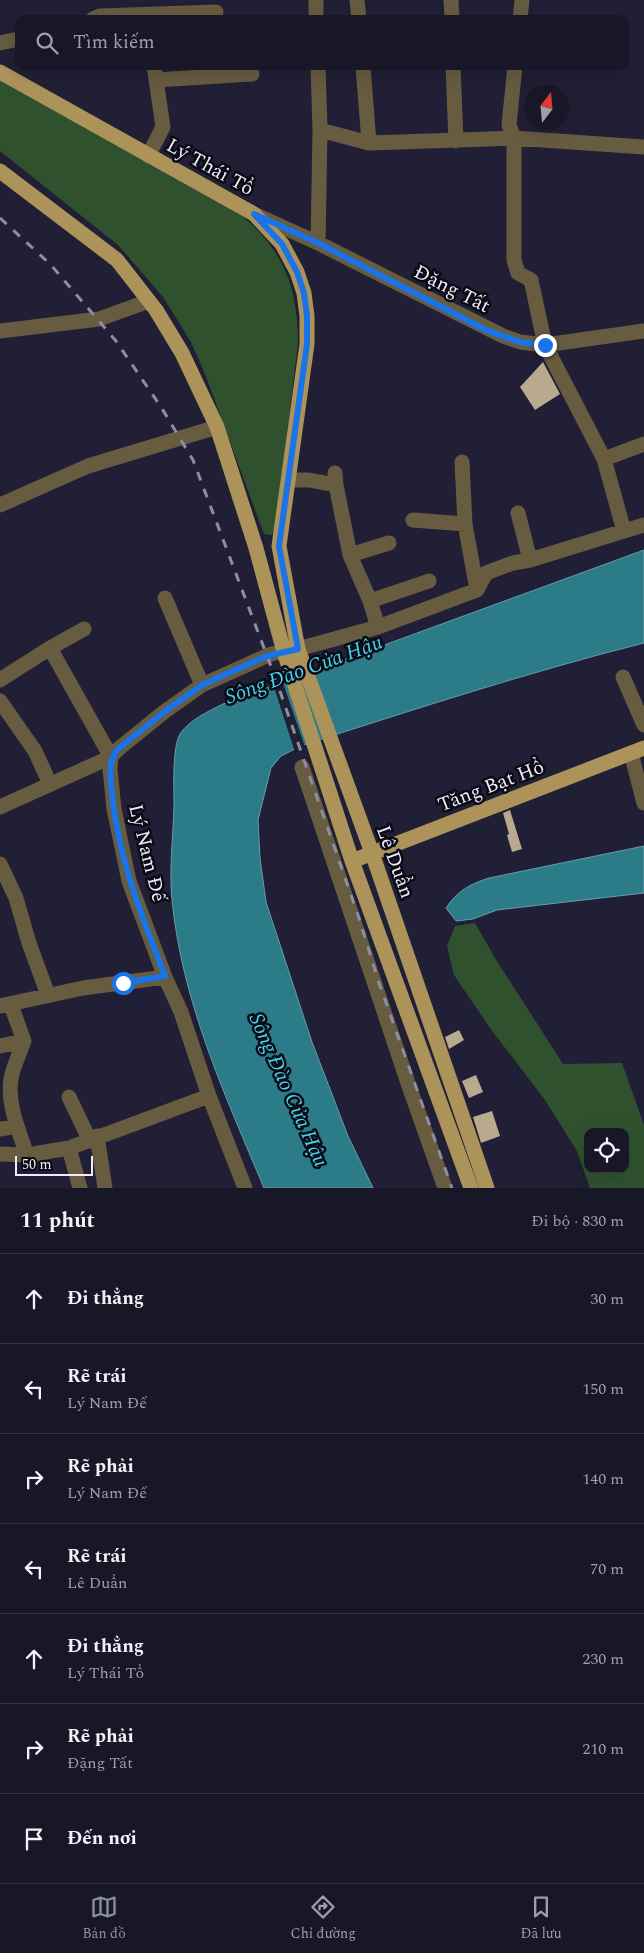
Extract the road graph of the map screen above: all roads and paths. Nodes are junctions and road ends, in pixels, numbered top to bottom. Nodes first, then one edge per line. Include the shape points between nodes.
1 (316, 0) edge
2 (357, 0) edge
3 (451, 0) edge
4 (522, 0) edge
5 (170, 7) edge
6 (216, 12) dead end
7 (151, 15) edge
8 (316, 15) edge
9 (359, 15) edge
10 (452, 15) edge
11 (520, 15) edge
12 (15, 40) edge
13 (0, 43) edge
14 (318, 70) edge
15 (363, 70) edge
16 (453, 70) edge
17 (515, 70) edge
18 (0, 72) edge
19 (155, 73) edge
20 (252, 74) dead end
21 (320, 130) junction
22 (514, 138) junction
23 (456, 141) junction
24 (369, 143) junction
25 (644, 146) edge
26 (148, 156) junction
27 (0, 171) edge
28 (254, 214) junction
29 (318, 243) junction
30 (149, 301) junction
31 (0, 331) edge
32 (644, 331) edge
33 (545, 345) junction
34 (217, 427) junction
35 (644, 444) edge
36 (604, 459) junction
37 (462, 462) dead end
38 (289, 480) junction
39 (0, 505) edge
40 (518, 513) dead end
41 (413, 520) dead end
42 (464, 524) junction
43 (644, 525) edge
44 (624, 531) junction
45 (389, 543) dead end
46 (279, 546) junction
47 (256, 548) junction
48 (350, 555) junction
49 (530, 560) junction
50 (429, 581) dead end
51 (477, 590) junction
52 (165, 598) dead end
53 (370, 601) junction
54 (378, 627) junction
55 (84, 629) dead end
56 (50, 648) junction
57 (292, 654) junction
58 (622, 677) dead end
59 (0, 680) edge
60 (202, 685) junction
61 (0, 700) edge
62 (640, 709) edge
63 (644, 725) edge
64 (638, 751) edge
65 (111, 757) junction
66 (302, 767) dead end
67 (50, 784) junction
68 (644, 803) edge
69 (0, 806) edge
70 (372, 853) junction
71 (352, 861) junction
72 (0, 864) edge
73 (165, 976) junction
74 (48, 995) junction
75 (6, 1005) edge
76 (24, 1040) junction
77 (0, 1046) edge
78 (210, 1096) junction
79 (69, 1097) dead end
80 (17, 1126) junction
81 (0, 1129) edge
82 (93, 1139) junction
83 (69, 1148) junction
84 (0, 1154) edge
85 (27, 1155) junction
86 (80, 1188) edge
87 (105, 1188) edge
88 (246, 1188) edge
89 (446, 1188) edge
90 (471, 1188) edge
91 (487, 1188) edge

1 - 8 street
2 - 9 street
3 - 10 street
4 - 11 street
5 - 6 street
5 - 7 street
12 - 13 street
14 - 21 street
15 - 24 street
16 - 23 street
17 - 22 street via 510,125
18 - 26 main road, Lý Thái Tổ
19 - 20 street
19 - 26 street via 163,127
21 - 24 street
21 - 29 street
22 - 23 street
22 - 25 street
22 - 33 street via 514,260 518,273 530,280
23 - 24 street
26 - 28 main road, Lý Thái Tổ
27 - 30 main road via 117,260
28 - 29 street, Đặng Tất
28 - 38 main road, Lý Thái Tổ via 282,244 304,293 307,344
29 - 33 street, Đặng Tất via 486,330 520,342
30 - 31 street via 99,319
30 - 34 main road via 182,353
32 - 33 street, Đặng Tất
33 - 36 street
34 - 39 street via 88,466
34 - 47 main road
35 - 36 street
36 - 44 street
37 - 42 street
38 - 46 main road, Lý Thái Tổ
38 - 48 street via 336,479
40 - 49 street
41 - 42 street
42 - 51 street
43 - 44 street
44 - 49 street
45 - 48 street
46 - 47 main road
46 - 57 main road, Lê Duẩn
47 - 57 main road, Lê Duẩn
48 - 53 street
49 - 51 street via 486,573
50 - 53 street
51 - 54 street
52 - 60 street
53 - 54 street
54 - 57 street
55 - 56 street
56 - 59 street
56 - 65 street
57 - 60 street via 267,656
57 - 70 main road, Lê Duẩn
57 - 71 main road, Lê Duẩn via 318,755
58 - 62 street
60 - 65 street
61 - 67 street via 35,751
62 - 63 street
64 - 68 street
64 - 70 main road, Tăng Bạt Hổ
65 - 67 street
65 - 73 street, Lý Nam Đế via 120,848
66 - 89 street
67 - 69 street
70 - 71 main road, Tăng Bạt Hổ
70 - 91 main road, Lê Duẩn
71 - 90 main road, Lê Duẩn
72 - 74 street via 16,898
73 - 74 street
73 - 78 street, Lý Nam Đế
74 - 75 street
75 - 76 street
76 - 77 street
76 - 80 street via 10,1092
78 - 82 street
78 - 88 street, Lý Nam Đế
79 - 82 street
80 - 81 street
80 - 85 street
82 - 83 street
82 - 87 street
83 - 85 street
83 - 86 street
84 - 85 street

